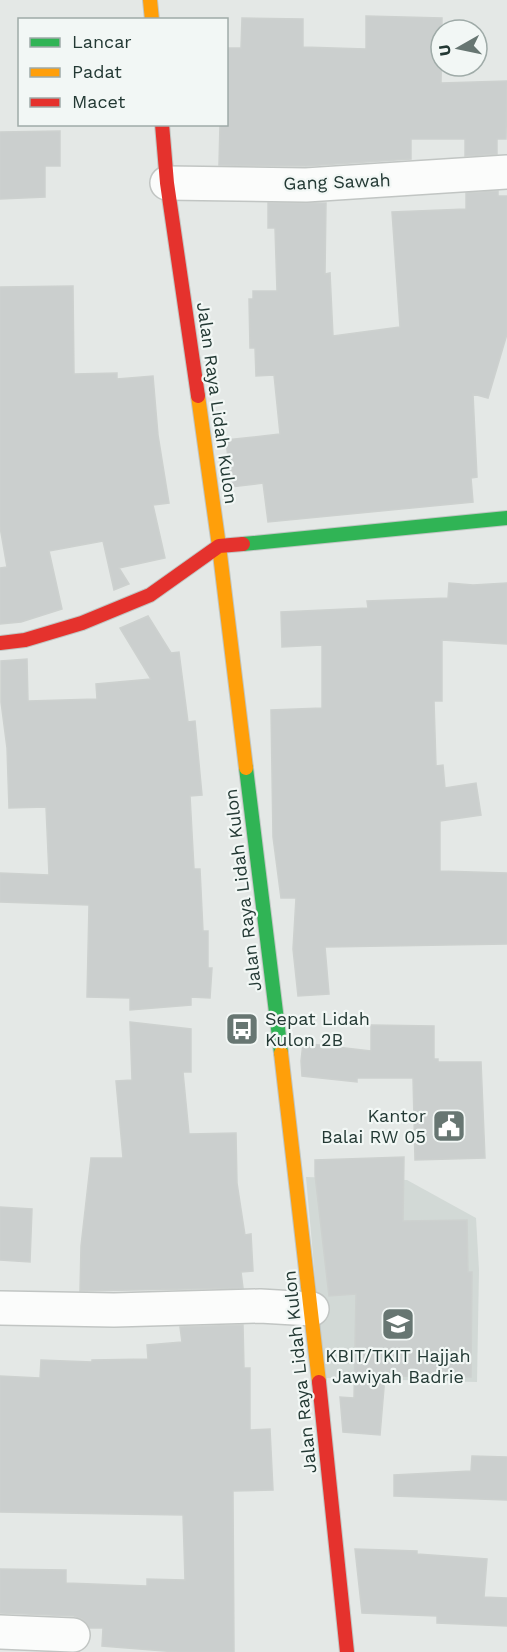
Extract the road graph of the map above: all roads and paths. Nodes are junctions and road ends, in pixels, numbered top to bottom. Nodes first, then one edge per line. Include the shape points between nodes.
1 (150, 0) edge
2 (152, 18) edge
3 (162, 126) edge
4 (507, 172) edge
5 (167, 183) junction
6 (507, 518) edge
7 (219, 546) junction
8 (0, 643) edge
9 (0, 1308) edge
10 (312, 1309) junction
11 (0, 1632) edge
12 (73, 1635) dead end
13 (346, 1652) edge

1 - 2 main road
3 - 5 main road, Jalan Raya Lidah Kulon
4 - 5 street, Gang Sawah via 306,185
5 - 7 main road, Jalan Raya Lidah Kulon
6 - 7 main road
7 - 8 main road via 150,594 82,623 25,640
7 - 10 main road, Jalan Raya Lidah Kulon
9 - 10 street
10 - 13 main road, Jalan Raya Lidah Kulon
11 - 12 street

